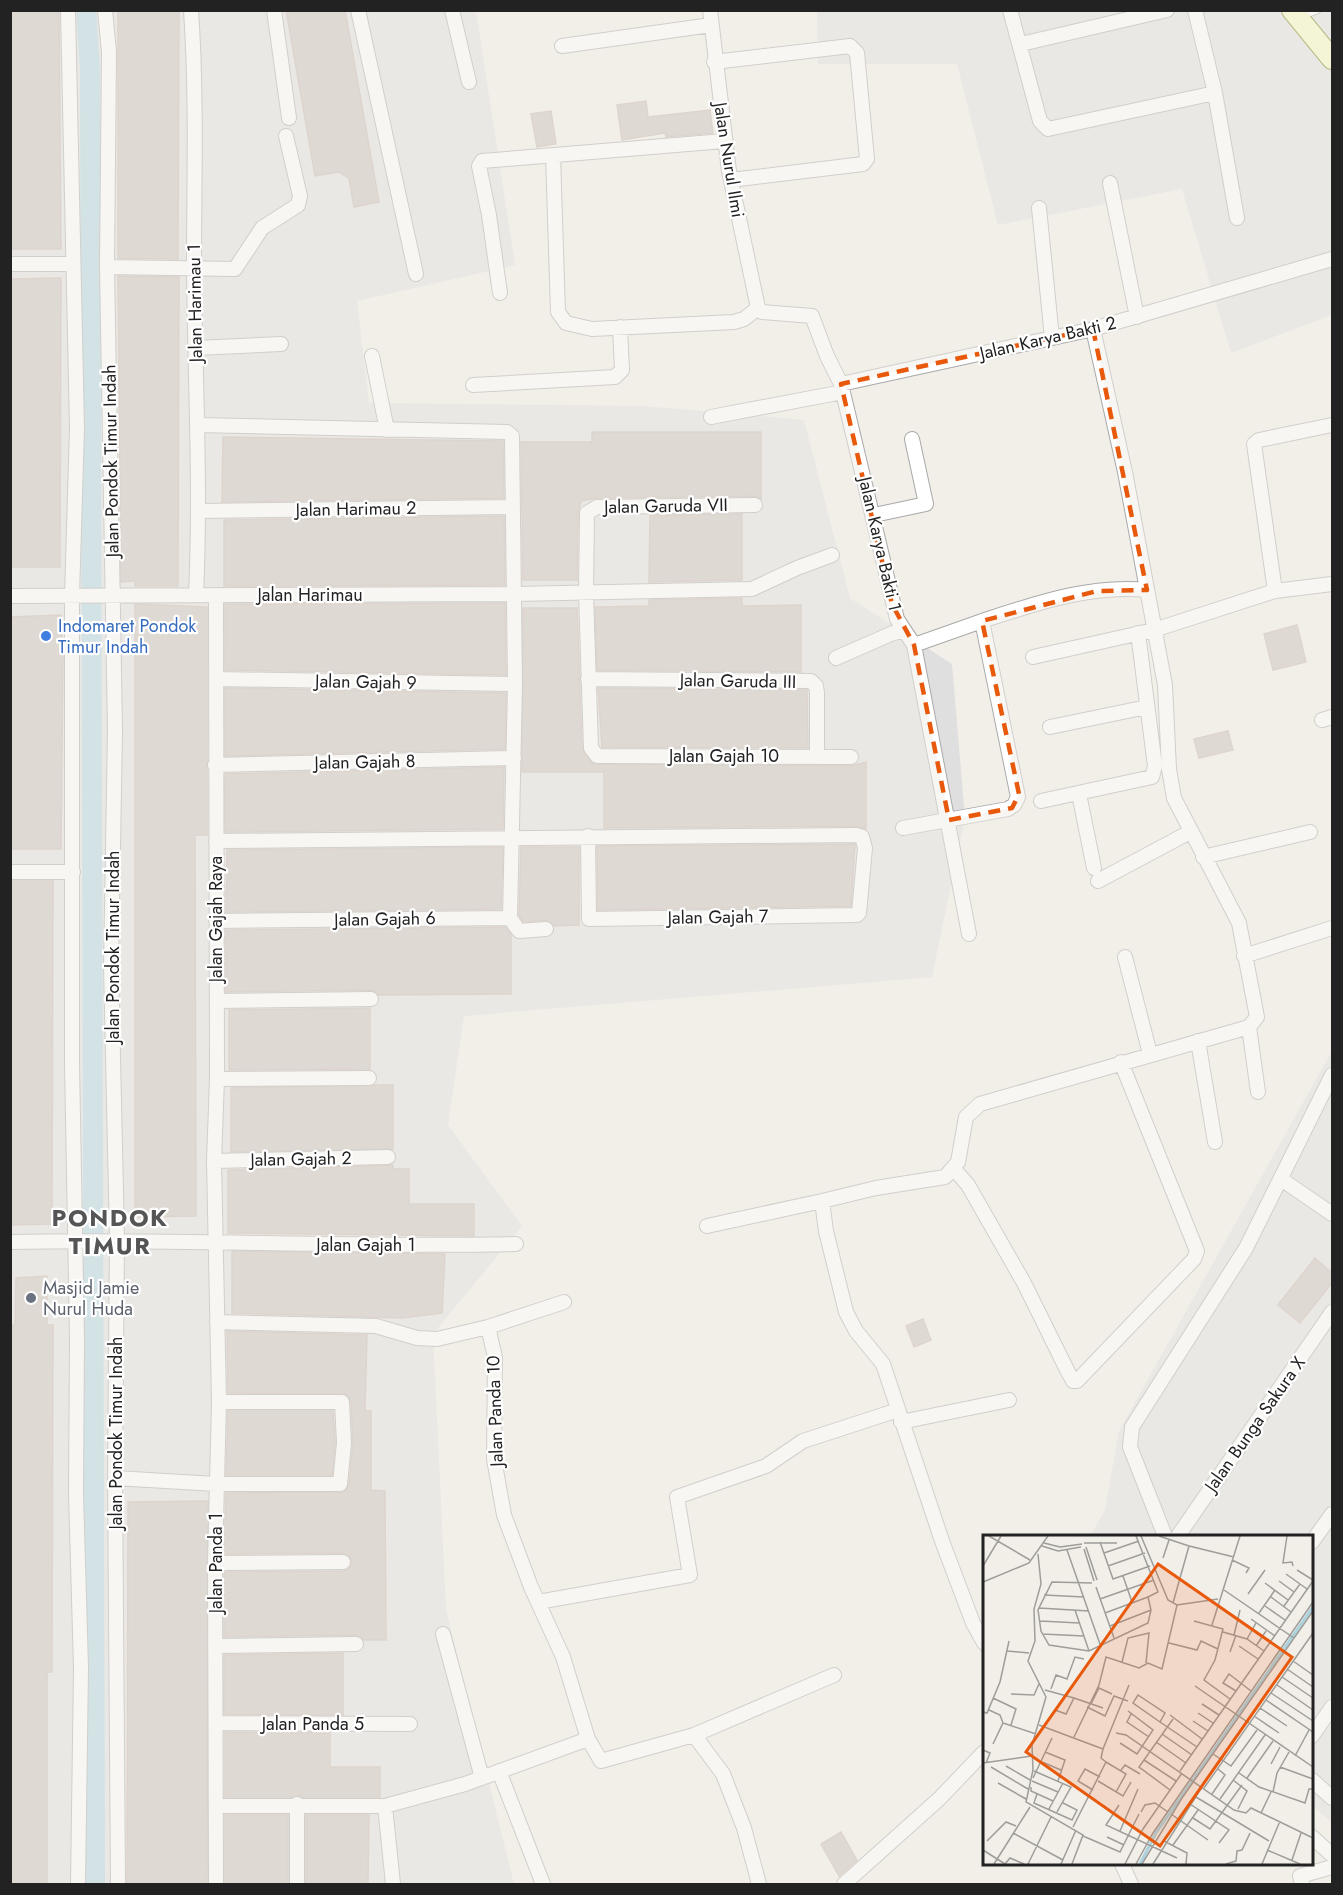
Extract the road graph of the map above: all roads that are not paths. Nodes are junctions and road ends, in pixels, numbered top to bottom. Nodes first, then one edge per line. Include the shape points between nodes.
1 (68, 10) edge
2 (105, 10) edge
3 (191, 10) edge
4 (274, 10) edge
5 (358, 10) edge
6 (452, 10) edge
7 (710, 10) edge
8 (1010, 10) edge
9 (1167, 10) edge
10 (1195, 10) edge
11 (1317, 10) edge
12 (1295, 13) edge
13 (711, 25) junction
14 (1021, 44) junction
15 (562, 46) dead end
16 (1332, 59) edge
17 (714, 62) junction
18 (469, 82) dead end
19 (1215, 93) junction
20 (289, 118) dead end
21 (286, 136) dead end
22 (724, 141) junction
23 (553, 155) junction
24 (731, 180) junction
25 (1110, 183) dead end
26 (1039, 208) dead end
27 (1237, 218) dead end
28 (1332, 259) edge
29 (10, 264) edge
30 (73, 264) junction
31 (107, 267) junction
32 (194, 269) junction
33 (416, 274) dead end
34 (500, 293) dead end
35 (758, 308) junction
36 (1137, 317) junction
37 (620, 327) junction
38 (1093, 329) junction
39 (1052, 338) junction
40 (281, 344) dead end
41 (196, 348) junction
42 (372, 356) dead end
43 (473, 385) dead end
44 (842, 388) junction
45 (711, 417) dead end
46 (1332, 424) edge
47 (197, 425) junction
48 (387, 430) junction
49 (912, 440) dead end
50 (755, 505) dead end
51 (513, 507) junction
52 (199, 511) junction
53 (874, 515) junction
54 (832, 555) dead end
55 (1332, 584) edge
56 (1147, 591) junction
57 (1275, 591) junction
58 (515, 594) junction
59 (586, 594) junction
60 (196, 595) junction
61 (10, 596) edge
62 (76, 596) junction
63 (108, 596) junction
64 (216, 596) junction
65 (982, 621) junction
66 (1154, 630) junction
67 (904, 632) junction
68 (1138, 633) junction
69 (914, 645) junction
70 (1033, 657) dead end
71 (836, 658) dead end
72 (217, 679) junction
73 (588, 679) junction
74 (515, 684) junction
75 (1147, 707) junction
76 (1050, 727) dead end
77 (816, 756) junction
78 (851, 757) dead end
79 (514, 758) junction
80 (215, 765) junction
81 (1078, 794) junction
82 (1041, 801) dead end
83 (949, 820) junction
84 (903, 828) dead end
85 (1190, 832) junction
86 (1310, 832) dead end
87 (588, 836) junction
88 (512, 838) junction
89 (216, 841) junction
90 (1203, 857) junction
91 (10, 872) edge
92 (73, 872) junction
93 (510, 918) junction
94 (216, 921) junction
95 (1332, 928) edge
96 (546, 929) dead end
97 (969, 934) dead end
98 (1244, 956) junction
99 (1125, 957) dead end
100 (371, 999) dead end
101 (217, 1000) junction
102 (1249, 1027) junction
103 (1198, 1041) junction
104 (1150, 1054) junction
105 (1121, 1062) junction
106 (1332, 1075) edge
107 (369, 1078) dead end
108 (217, 1079) junction
109 (1258, 1092) dead end
110 (1215, 1142) dead end
111 (388, 1156) dead end
112 (214, 1161) junction
113 (954, 1169) junction
114 (1281, 1179) junction
115 (822, 1201) junction
116 (1332, 1214) edge
117 (707, 1226) dead end
118 (113, 1239) junction
119 (81, 1240) junction
120 (10, 1242) edge
121 (216, 1242) junction
122 (516, 1244) dead end
123 (564, 1302) dead end
124 (1332, 1312) edge
125 (217, 1322) junction
126 (488, 1327) junction
127 (1010, 1400) dead end
128 (219, 1402) junction
129 (900, 1416) junction
130 (115, 1478) junction
131 (216, 1484) junction
132 (1332, 1514) edge
133 (1165, 1535) edge
134 (1179, 1535) edge
135 (1313, 1539) edge
136 (343, 1562) dead end
137 (215, 1563) junction
138 (538, 1602) junction
139 (443, 1634) dead end
140 (983, 1641) edge
141 (356, 1644) dead end
142 (217, 1646) junction
143 (834, 1675) dead end
144 (1332, 1707) edge
145 (216, 1723) junction
146 (410, 1724) dead end
147 (1313, 1733) edge
148 (694, 1735) junction
149 (588, 1739) junction
150 (983, 1753) edge
151 (499, 1771) junction
152 (482, 1778) junction
153 (1313, 1782) edge
154 (1332, 1798) edge
155 (297, 1804) junction
156 (216, 1806) junction
157 (385, 1806) junction
158 (1313, 1839) edge
159 (1332, 1855) edge
160 (1123, 1865) edge
161 (1332, 1867) edge
162 (78, 1884) edge
163 (118, 1884) edge
164 (216, 1884) edge
165 (297, 1884) edge
166 (393, 1884) edge
167 (543, 1884) edge
168 (759, 1884) edge
169 (844, 1884) edge
170 (1131, 1884) edge
171 (1302, 1884) edge

1 - 30 street, Jalan Pondok Timur Indah
2 - 31 street, Jalan Pondok Timur Indah via 109,52
3 - 32 street, Jalan Harimau 1 via 196,133
4 - 20 street
5 - 33 street
6 - 18 street
7 - 13 street, Jalan Nurul Ilmi
8 - 14 street
9 - 14 street
10 - 19 street
11 - 12 lane
12 - 16 main road
13 - 15 street
13 - 17 street, Jalan Nurul Ilmi
14 - 19 street via 1040,121 1048,129
17 - 22 street, Jalan Nurul Ilmi
17 - 24 street via 850,46 857,53 867,159 863,164
19 - 27 street
21 - 32 street via 300,196 298,206 262,228 235,269
22 - 23 street
22 - 24 street, Jalan Nurul Ilmi
23 - 34 street via 479,163
23 - 37 street via 560,316 570,325 592,329
24 - 35 street, Jalan Nurul Ilmi
25 - 36 street
26 - 39 street
28 - 36 street, Jalan Karya Bakti 2
29 - 30 street
30 - 62 street, Jalan Pondok Timur Indah
31 - 32 street
31 - 63 street, Jalan Pondok Timur Indah
32 - 41 street, Jalan Harimau 1
35 - 37 street via 739,321
35 - 44 street, Jalan Karya Bakti 1 via 762,312 812,316
36 - 38 street, Jalan Karya Bakti 2
37 - 43 street via 622,370 615,377
38 - 39 street, Jalan Karya Bakti 2
38 - 56 street
39 - 44 street, Jalan Karya Bakti 2
40 - 41 street
41 - 47 street, Jalan Harimau 1
42 - 48 street
44 - 45 street, Jalan Karya Bakti 2
44 - 53 street, Jalan Karya Bakti 1
46 - 57 street via 1254,444
47 - 48 street
47 - 52 street, Jalan Harimau 1
48 - 51 street via 507,432 513,438
49 - 53 street via 926,504
50 - 59 street, Jalan Garuda VII via 593,508 586,517
51 - 52 street, Jalan Harimau 2
51 - 58 street
52 - 60 street, Jalan Harimau 1
53 - 67 street, Jalan Karya Bakti 1 via 892,604
54 - 59 street, Jalan Harimau via 752,590
55 - 57 street
56 - 65 street via 1097,591
56 - 66 street
57 - 66 street
58 - 59 street, Jalan Harimau
58 - 64 street, Jalan Harimau
58 - 74 street
59 - 73 street
60 - 63 street, Jalan Harimau
60 - 64 street, Jalan Harimau
61 - 62 street, Jalan Harimau
62 - 63 street, Jalan Harimau
62 - 92 street, Jalan Pondok Timur Indah
63 - 118 street, Jalan Pondok Timur Indah via 115,730 111,966
64 - 72 street, Jalan Gajah Raya
65 - 69 street
65 - 83 street via 1018,798 1008,810
66 - 68 street
66 - 85 street via 1165,685 1171,783
67 - 69 street, Jalan Karya Bakti 1
67 - 71 street
68 - 70 street
68 - 75 street
69 - 83 street, Jalan Karya Bakti 1
72 - 74 street, Jalan Gajah 9
72 - 80 street, Jalan Gajah Raya
73 - 77 street, Jalan Gajah 10 via 591,748 597,756
73 - 77 street, Jalan Garuda III via 811,681 816,688
74 - 79 street
75 - 76 street
75 - 81 street via 1155,766 1152,777
77 - 78 street, Jalan Gajah 10
79 - 80 street, Jalan Gajah 8
79 - 88 street
80 - 89 street, Jalan Gajah Raya
81 - 82 street
81 - 85 street via 1096,874
83 - 84 street
83 - 97 street, Jalan Karya Bakti 1
85 - 90 street
86 - 90 street
87 - 87 street, Jalan Gajah 7 via 589,919 859,913 865,848 859,836
87 - 88 street
88 - 89 street
88 - 93 street
89 - 94 street, Jalan Gajah Raya
90 - 98 street via 1239,923
91 - 92 street
92 - 119 street, Jalan Pondok Timur Indah
93 - 94 street, Jalan Gajah 6
93 - 96 street, Jalan Gajah 6 via 519,931
94 - 101 street, Jalan Gajah Raya
95 - 98 street
98 - 102 street via 1257,1017
99 - 104 street
100 - 101 street
101 - 108 street, Jalan Gajah Raya
102 - 103 street
102 - 109 street
103 - 104 street
103 - 110 street
104 - 105 street
105 - 113 street via 980,1104 966,1117
105 - 113 street via 1197,1251 1194,1259 1077,1381 1067,1370 971,1189
106 - 114 street
107 - 108 street
108 - 112 street, Jalan Gajah Raya
111 - 112 street, Jalan Gajah 2
112 - 121 street, Jalan Gajah Raya
113 - 115 street via 934,1180
114 - 116 street
114 - 133 street via 1246,1248 1132,1427 1130,1447
115 - 117 street
115 - 129 street via 846,1312 883,1364
118 - 119 street, Jalan Gajah 1
118 - 121 street, Jalan Gajah 1
118 - 130 street, Jalan Pondok Timur Indah
119 - 120 street, Jalan Gajah 1
119 - 162 street, Jalan Pondok Timur Indah via 76,1493 81,1668
121 - 122 street, Jalan Gajah 1
121 - 125 street, Jalan Panda 1
123 - 126 street
124 - 134 street, Jalan Bunga Sakura X
125 - 126 street via 376,1326 417,1338 437,1339
125 - 128 street, Jalan Panda 1
126 - 138 street, Jalan Panda 10 via 495,1357 494,1459 504,1515
127 - 129 street
128 - 131 street, Jalan Panda 1
128 - 131 street via 342,1401 344,1443 340,1484
129 - 138 street via 803,1441 766,1466 677,1497 690,1575
129 - 140 street via 973,1623
130 - 131 street
130 - 163 street, Jalan Pondok Timur Indah
131 - 137 street, Jalan Panda 1
132 - 135 street
136 - 137 street
137 - 142 street, Jalan Panda 1
138 - 149 street, Jalan Panda 10 via 563,1657
139 - 152 street
141 - 142 street
142 - 145 street, Jalan Panda 1
143 - 148 street
144 - 147 street
145 - 146 street, Jalan Panda 5
145 - 156 street, Jalan Panda 1
148 - 149 street, Jalan Panda 10 via 603,1761
148 - 168 street via 723,1774 744,1828
149 - 151 street
150 - 169 street via 939,1799
151 - 152 street
151 - 167 street
152 - 157 street
153 - 154 street
155 - 156 street
155 - 157 street
155 - 165 street
156 - 164 street, Jalan Panda 1
157 - 166 street
158 - 159 street
160 - 170 street
161 - 171 street via 1300,1876

